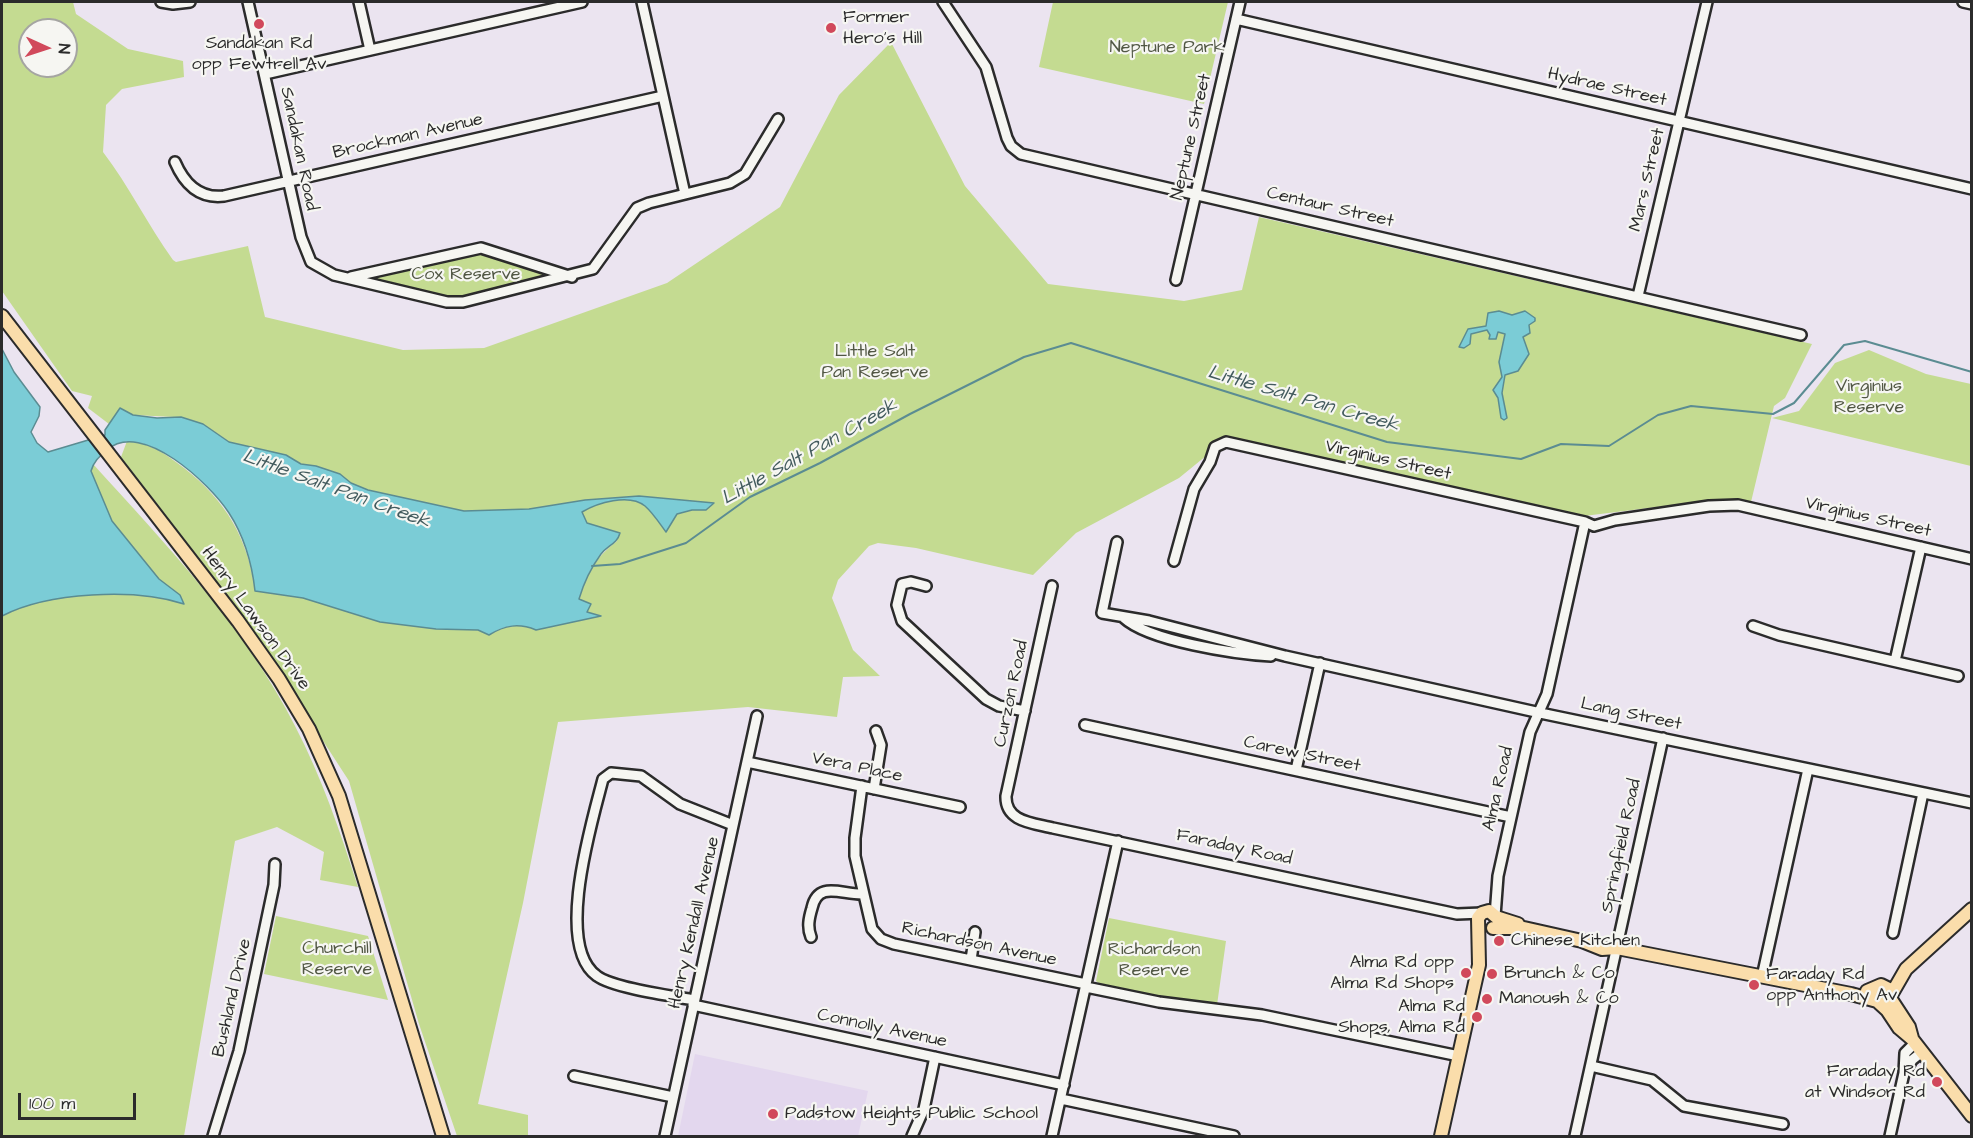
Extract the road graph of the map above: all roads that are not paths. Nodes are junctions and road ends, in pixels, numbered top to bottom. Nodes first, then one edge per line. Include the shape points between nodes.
1 (161, 2) edge
2 (190, 2) edge
3 (248, 2) edge
4 (359, 2) edge
5 (582, 2) edge
6 (642, 2) edge
7 (943, 2) edge
8 (1240, 2) edge
9 (1707, 2) edge
10 (1963, 2) edge
11 (1971, 3) edge
12 (1236, 19) junction
13 (370, 50) junction
14 (265, 74) junction
15 (663, 96) junction
16 (778, 119) dead end
17 (1679, 121) junction
18 (175, 162) dead end
19 (289, 181) junction
20 (1971, 189) edge
21 (686, 194) junction
22 (1195, 195) junction
23 (572, 277) junction
24 (349, 278) junction
25 (1176, 280) dead end
26 (1638, 296) junction
27 (2, 316) edge
28 (1800, 335) dead end
29 (1586, 522) junction
30 (1117, 542) dead end
31 (1921, 547) junction
32 (1971, 559) edge
33 (1174, 561) dead end
34 (926, 586) dead end
35 (1052, 586) dead end
36 (1753, 626) dead end
37 (1895, 662) junction
38 (1320, 663) junction
39 (1958, 676) dead end
40 (1025, 711) junction
41 (1539, 711) junction
42 (757, 716) dead end
43 (1085, 725) dead end
44 (876, 731) dead end
45 (1663, 738) junction
46 (747, 762) junction
47 (1808, 769) junction
48 (1296, 770) junction
49 (862, 786) junction
50 (874, 789) junction
51 (1923, 793) junction
52 (1971, 803) edge
53 (960, 807) dead end
54 (1007, 808) joint
55 (1511, 817) junction
56 (733, 825) junction
57 (1118, 841) junction
58 (275, 864) dead end
59 (863, 894) junction
60 (1971, 909) edge
61 (1488, 921) junction
62 (975, 932) dead end
63 (1893, 933) dead end
64 (811, 937) dead end
65 (1617, 948) junction
66 (971, 960) junction
67 (1762, 977) junction
68 (1086, 986) junction
69 (1882, 995) junction
70 (694, 1003) junction
71 (410, 1022) junction
72 (1916, 1044) junction
73 (1459, 1056) junction
74 (935, 1057) junction
75 (1591, 1066) junction
76 (574, 1076) dead end
77 (1064, 1085) junction
78 (673, 1097) junction
79 (1061, 1099) junction
80 (1971, 1116) edge
81 (1783, 1124) dead end
82 (213, 1137) edge
83 (443, 1137) edge
84 (449, 1137) edge
85 (665, 1137) edge
86 (912, 1137) edge
87 (1052, 1137) edge
88 (1234, 1137) edge
89 (1441, 1137) edge
90 (1575, 1137) edge
91 (1890, 1137) edge

1 - 2 street
3 - 14 street, Sandakan Road
4 - 13 street
5 - 13 street
6 - 15 street
7 - 22 street, Centaur Street via 986,67 1007,138 1016,151
8 - 12 street, Neptune Street
9 - 17 street, Mars Street
10 - 11 street
12 - 17 street, Hydrae Street
12 - 22 street, Neptune Street
13 - 14 street
14 - 19 street, Sandakan Road
15 - 19 street, Brockman Avenue
15 - 21 street
16 - 21 street, Sandakan Road via 741,178
17 - 20 street, Hydrae Street
17 - 26 street, Mars Street
18 - 19 street, Brockman Avenue via 189,186 212,196
19 - 24 street, Sandakan Road via 306,256 317,268
21 - 23 street, Sandakan Road via 638,208 598,265
22 - 25 street, Neptune Street
22 - 26 street, Centaur Street
23 - 24 street, Sandakan Road via 453,303
23 - 24 street via 481,248
26 - 28 street, Centaur Street
27 - 71 main road, Henry Lawson Drive via 263,655 309,729 339,796
29 - 31 street, Virginius Street via 1728,504
29 - 33 street, Virginius Street via 1226,442 1215,447 1192,494
29 - 41 street
30 - 38 street, Lang Street via 1102,613 1194,631
31 - 32 street, Virginius Street
31 - 37 street
34 - 40 street via 902,584 897,605 902,621 979,694 999,706
35 - 40 street, Curzon Road
36 - 37 street
37 - 39 street
38 - 41 street, Lang Street
38 - 48 street
40 - 54 street, Curzon Road via 1007,790
41 - 45 street, Lang Street
41 - 55 street, Alma Road via 1531,728
42 - 46 street, Henry Kendall Avenue
43 - 48 street, Carew Street
44 - 50 street via 881,745
45 - 47 street, Lang Street
45 - 65 street, Springfield Road
46 - 49 street, Vera Place
46 - 56 street, Henry Kendall Avenue
47 - 51 street, Lang Street
47 - 67 street
48 - 55 street, Carew Street
49 - 50 street, Vera Place
49 - 59 street, Richardson Avenue via 854,849
50 - 53 street, Vera Place
51 - 52 street, Lang Street
51 - 63 street
54 - 57 street, Faraday Road via 1021,820
55 - 61 street, Alma Road
56 - 70 street, Henry Kendall Avenue
56 - 70 street, Connolly Avenue via 680,804 638,775 611,773 603,779 576,906 585,962 602,980
57 - 61 street, Faraday Road
57 - 68 street
58 - 82 street, Bushland Drive via 239,1051
59 - 64 street via 828,890 819,893 808,923
59 - 66 street, Richardson Avenue via 872,929 880,939
60 - 69 main road, Faraday Road
61 - 65 main road, Faraday Road via 1582,941 1603,941
61 - 73 main road, Alma Road
62 - 66 street
65 - 67 main road, Faraday Road
65 - 75 street, Springfield Road
66 - 68 street, Richardson Avenue
67 - 69 main road, Faraday Road via 1851,994
68 - 73 street, Richardson Avenue via 1159,1002 1270,1016
68 - 77 street
69 - 72 main road via 1910,1027
70 - 74 street, Connolly Avenue
70 - 78 street, Henry Kendall Avenue
71 - 83 main road, Henry Lawson Drive
71 - 84 main road, Henry Lawson Drive
72 - 80 main road
72 - 91 street via 1904,1073
73 - 89 main road, Alma Road
74 - 77 street, Connolly Avenue
74 - 86 street via 924,1109
75 - 81 street via 1652,1080 1684,1106
75 - 90 street, Springfield Road
76 - 78 street
77 - 79 street
78 - 85 street, Henry Kendall Avenue
79 - 87 street
79 - 88 street

